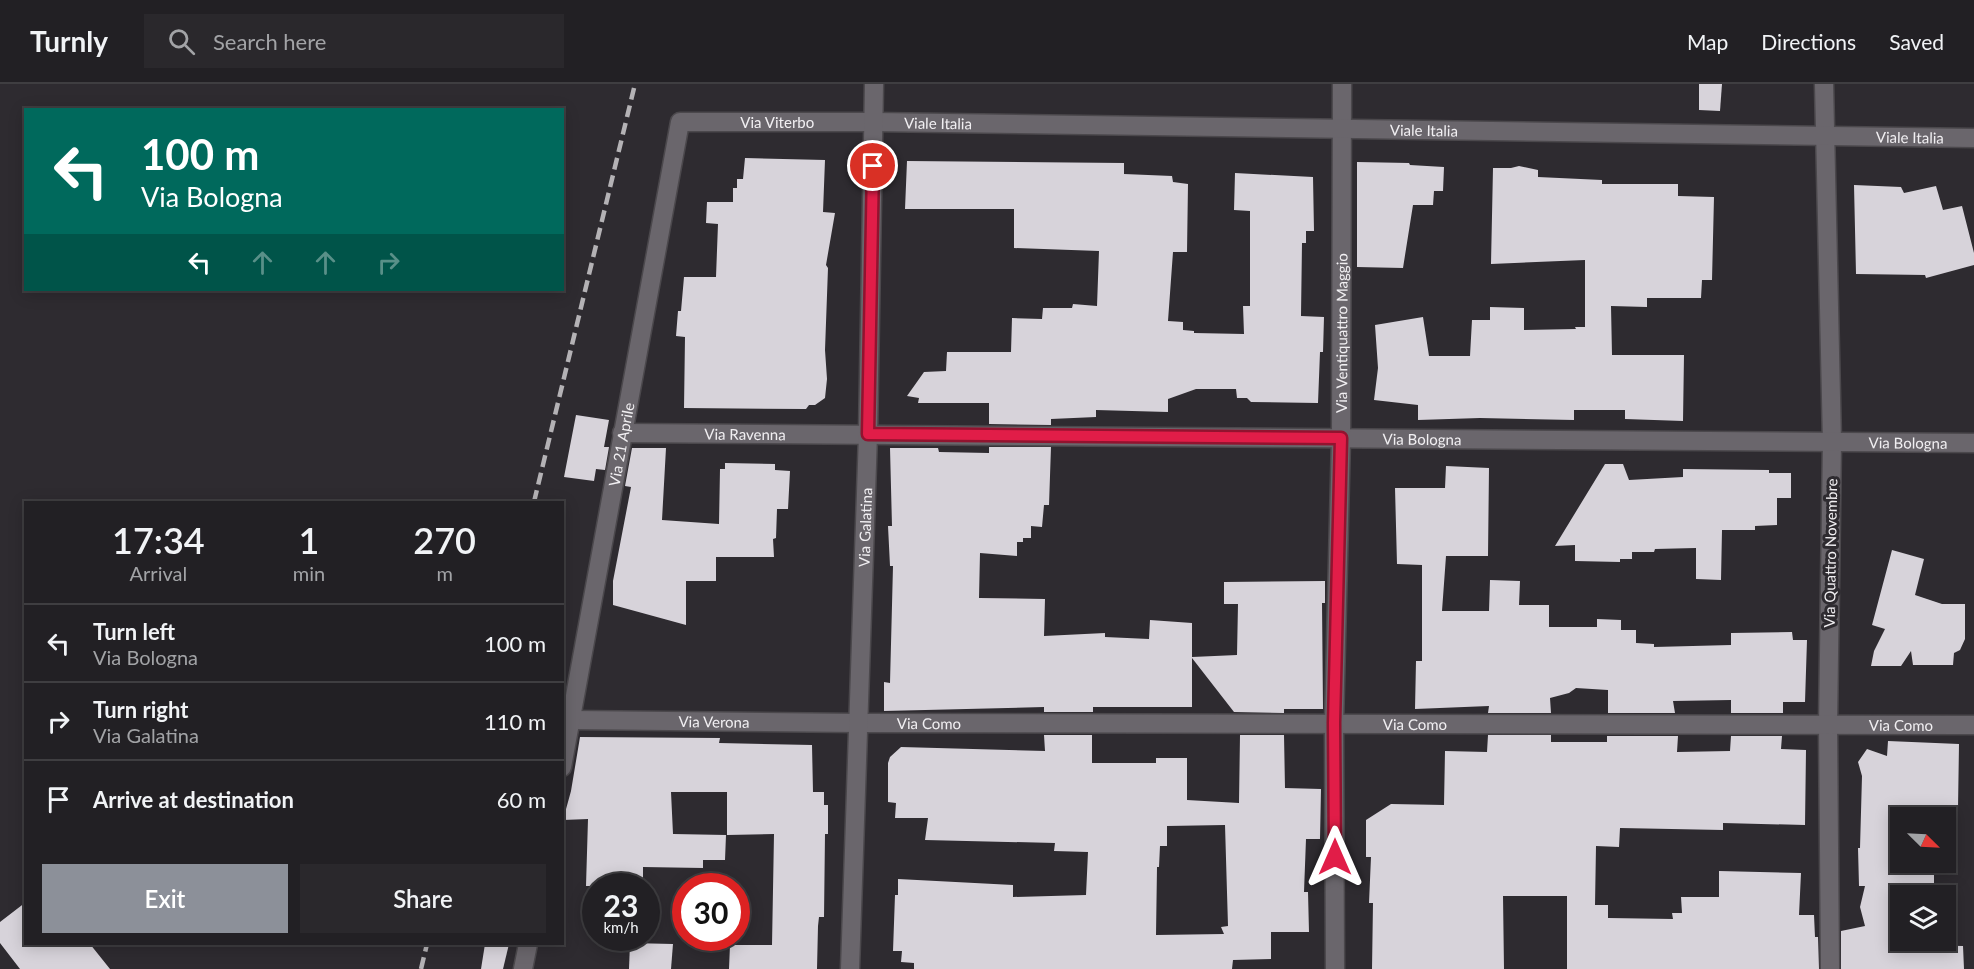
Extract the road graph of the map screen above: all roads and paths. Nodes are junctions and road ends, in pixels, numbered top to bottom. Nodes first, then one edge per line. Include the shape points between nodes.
1 (874, 84) edge
2 (1342, 84) edge
3 (1824, 84) edge
4 (680, 122) joint
5 (874, 122) junction
6 (1341, 129) junction
7 (1825, 136) junction
8 (1974, 138) edge
9 (622, 433) junction
10 (868, 434) junction
11 (1341, 438) junction
12 (1832, 442) junction
13 (1974, 443) edge
14 (572, 720) junction
15 (857, 723) junction
16 (1334, 723) junction
17 (1828, 725) junction
18 (1974, 725) edge
19 (564, 758) edge
20 (528, 945) edge
21 (523, 969) edge
22 (850, 969) edge
23 (1335, 969) edge
24 (1830, 969) edge

1 - 5 street, Via Galatina
2 - 6 street, Via Ventiquattro Maggio
3 - 7 street, Via Quattro Novembre
4 - 5 street, Via Viterbo
4 - 9 street, Via 21 Aprile
5 - 6 street, Viale Italia
5 - 10 street, Via Galatina
6 - 7 street, Viale Italia
6 - 11 street, Via Ventiquattro Maggio
7 - 8 street, Viale Italia
7 - 12 street, Via Quattro Novembre
9 - 10 street, Via Ravenna
9 - 14 street, Via 21 Aprile
10 - 11 street, Via Bologna
10 - 15 street, Via Galatina
11 - 12 street, Via Bologna
11 - 16 street, Via Ventiquattro Maggio
12 - 13 street, Via Bologna
12 - 17 street, Via Quattro Novembre
14 - 15 street, Via Verona
14 - 19 street, Via 21 Aprile
15 - 16 street, Via Como
15 - 22 street, Via Galatina
16 - 17 street, Via Como
16 - 23 street, Via Ventiquattro Maggio
17 - 18 street, Via Como
17 - 24 street, Via Quattro Novembre
20 - 21 street

